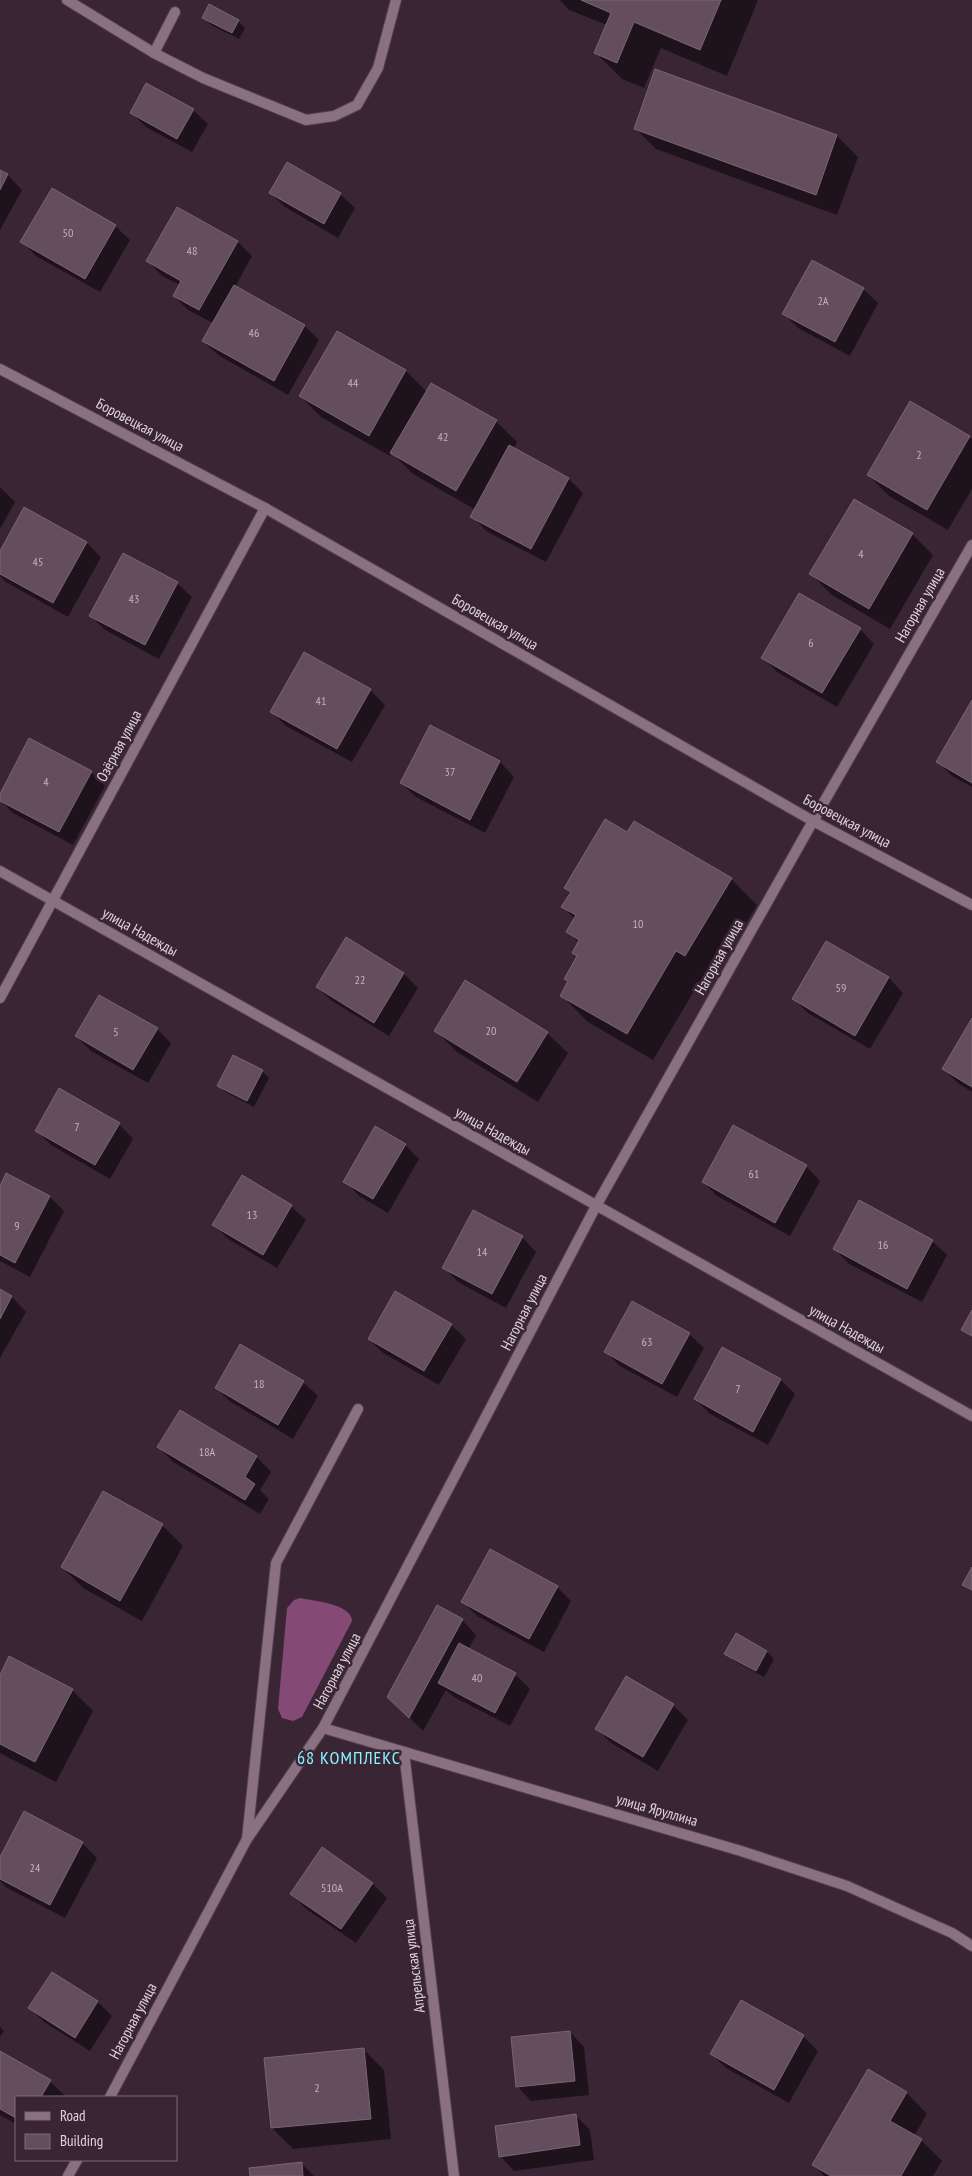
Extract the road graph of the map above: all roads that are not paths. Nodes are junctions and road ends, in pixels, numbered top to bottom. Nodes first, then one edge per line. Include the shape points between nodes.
1 (67, 0) edge
2 (396, 0) edge
3 (175, 12) dead end
4 (154, 53) junction
5 (0, 369) edge
6 (265, 508) junction
7 (972, 545) edge
8 (813, 821) junction
9 (0, 871) edge
10 (53, 900) junction
11 (972, 905) edge
12 (0, 998) edge
13 (596, 1206) junction
14 (358, 1409) dead end
15 (972, 1416) edge
16 (323, 1728) junction
17 (404, 1752) junction
18 (247, 1839) junction
19 (972, 1946) edge
20 (111, 2096) edge
21 (76, 2161) edge
22 (68, 2176) edge
23 (454, 2176) edge

1 - 4 street
2 - 4 street via 378,68 357,105 334,116 306,120 203,78
3 - 4 street
5 - 6 street, Боровецкая улица
6 - 8 street, Боровецкая улица
6 - 10 street, Озёрная улица
7 - 8 street, Нагорная улица
8 - 11 street, Боровецкая улица
8 - 13 street, Нагорная улица
9 - 10 street, улица Надежды
10 - 12 street, Озёрная улица
10 - 13 street, улица Надежды
13 - 15 street, улица Надежды
13 - 16 street, Нагорная улица
14 - 18 street via 276,1563
16 - 17 street, улица Яруллина
16 - 18 street, Нагорная улица
17 - 19 street, улица Яруллина via 741,1851 847,1886 952,1933
17 - 23 street, Апрельская улица
18 - 20 street, Нагорная улица
21 - 22 street

